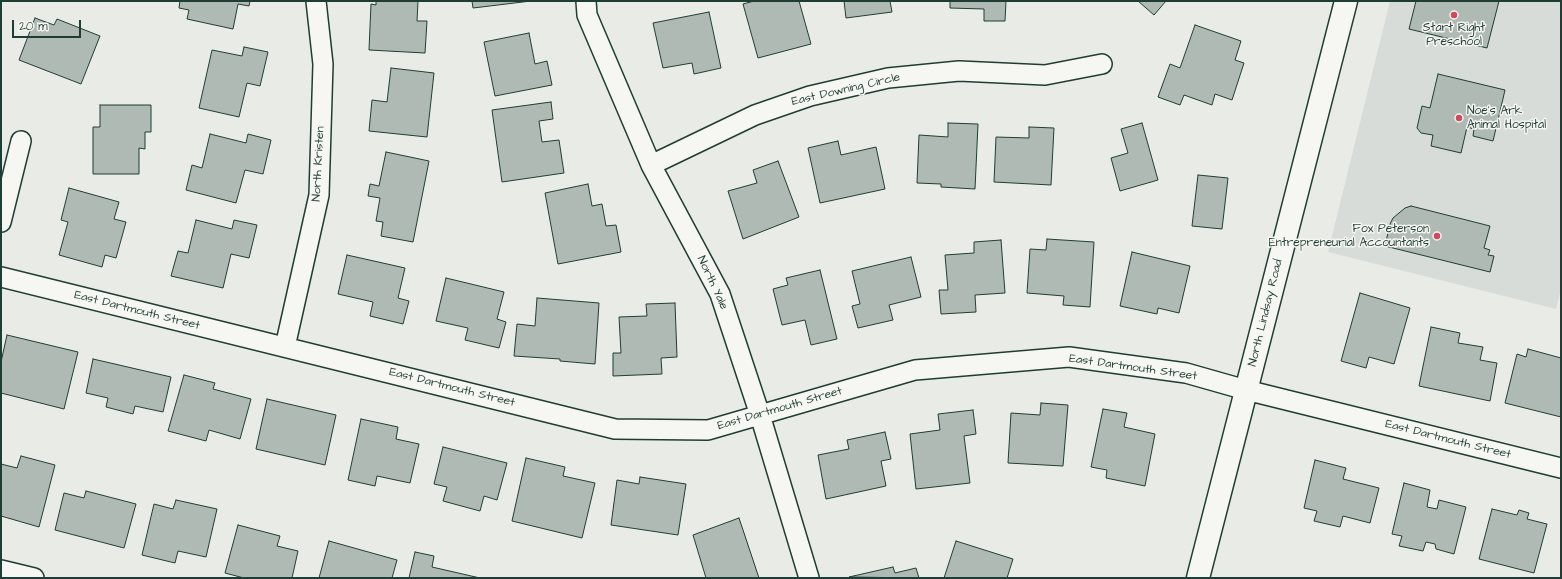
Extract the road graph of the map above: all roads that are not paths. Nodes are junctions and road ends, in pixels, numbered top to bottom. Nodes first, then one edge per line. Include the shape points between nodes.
1 (316, 1) edge
2 (586, 1) edge
3 (1346, 1) edge
4 (1102, 64) dead end
5 (21, 141) dead end
6 (651, 165) junction
7 (1, 222) edge
8 (1, 277) edge
9 (285, 347) junction
10 (1246, 390) junction
11 (760, 415) junction
12 (1561, 468) edge
13 (1, 570) edge
14 (34, 578) edge
15 (809, 578) edge
16 (1198, 578) edge

1 - 9 street, North Kristen via 323,64 319,195
2 - 6 street, North Yale via 587,16
3 - 10 main road, North Lindsay Road
4 - 6 street, East Downing Circle via 1045,75 958,71 888,78 810,96 755,115
5 - 7 street
6 - 11 street, North Yale via 720,294
8 - 9 street, East Dartmouth Street
9 - 11 street, East Dartmouth Street via 615,429 708,430
10 - 11 street, East Dartmouth Street via 1186,373 1070,357 915,370
10 - 12 street, East Dartmouth Street
10 - 16 main road, North Lindsay Road
11 - 15 street, North Yale
13 - 14 street

